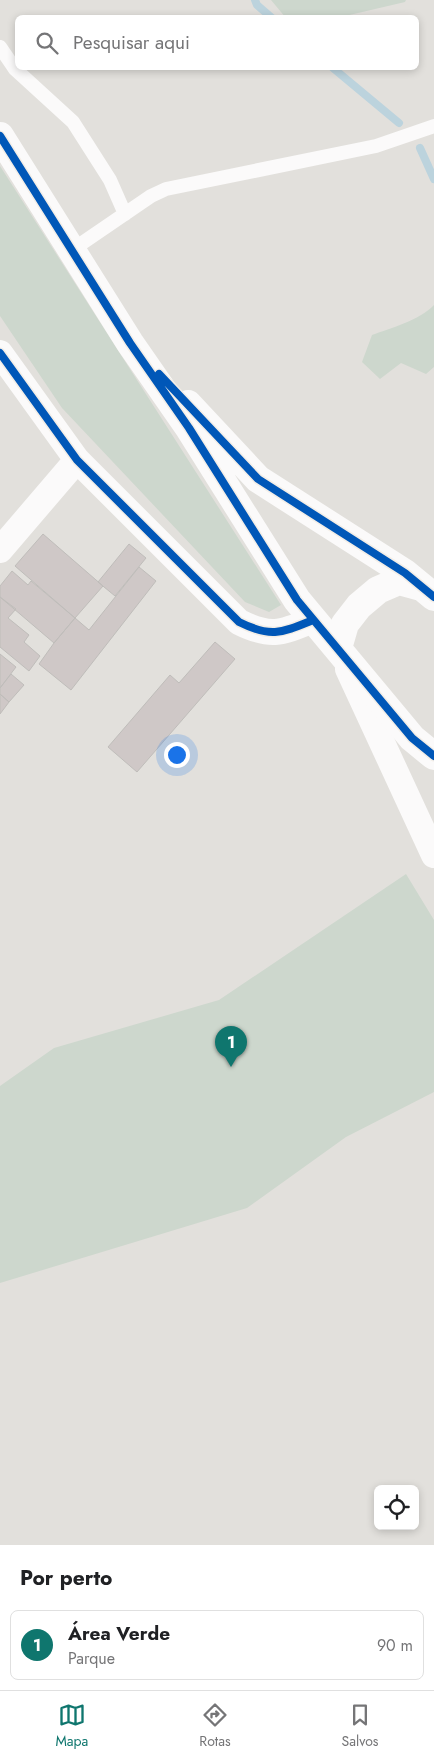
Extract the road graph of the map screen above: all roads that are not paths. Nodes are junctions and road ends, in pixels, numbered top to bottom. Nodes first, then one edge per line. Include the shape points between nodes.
1 (0, 47) edge
2 (15, 69) edge
3 (16, 70) edge
4 (434, 126) edge
5 (0, 136) edge
6 (125, 214) junction
7 (72, 250) junction
8 (130, 343) junction
9 (0, 353) edge
10 (77, 460) junction
11 (0, 550) edge
12 (428, 592) edge
13 (313, 620) junction
14 (338, 648) junction
15 (434, 756) edge
16 (434, 855) edge

1 - 2 lane
3 - 6 lane via 73,122 110,180
4 - 6 lane via 376,146 166,189
5 - 7 main road
6 - 7 lane
7 - 8 main road
8 - 12 main road via 258,479
8 - 13 main road via 189,428 296,600
9 - 10 street
10 - 11 street
10 - 13 street via 239,622 269,633
12 - 14 main road via 399,582 378,590 358,606 345,624
13 - 14 main road
14 - 15 main road via 412,738
14 - 16 street

